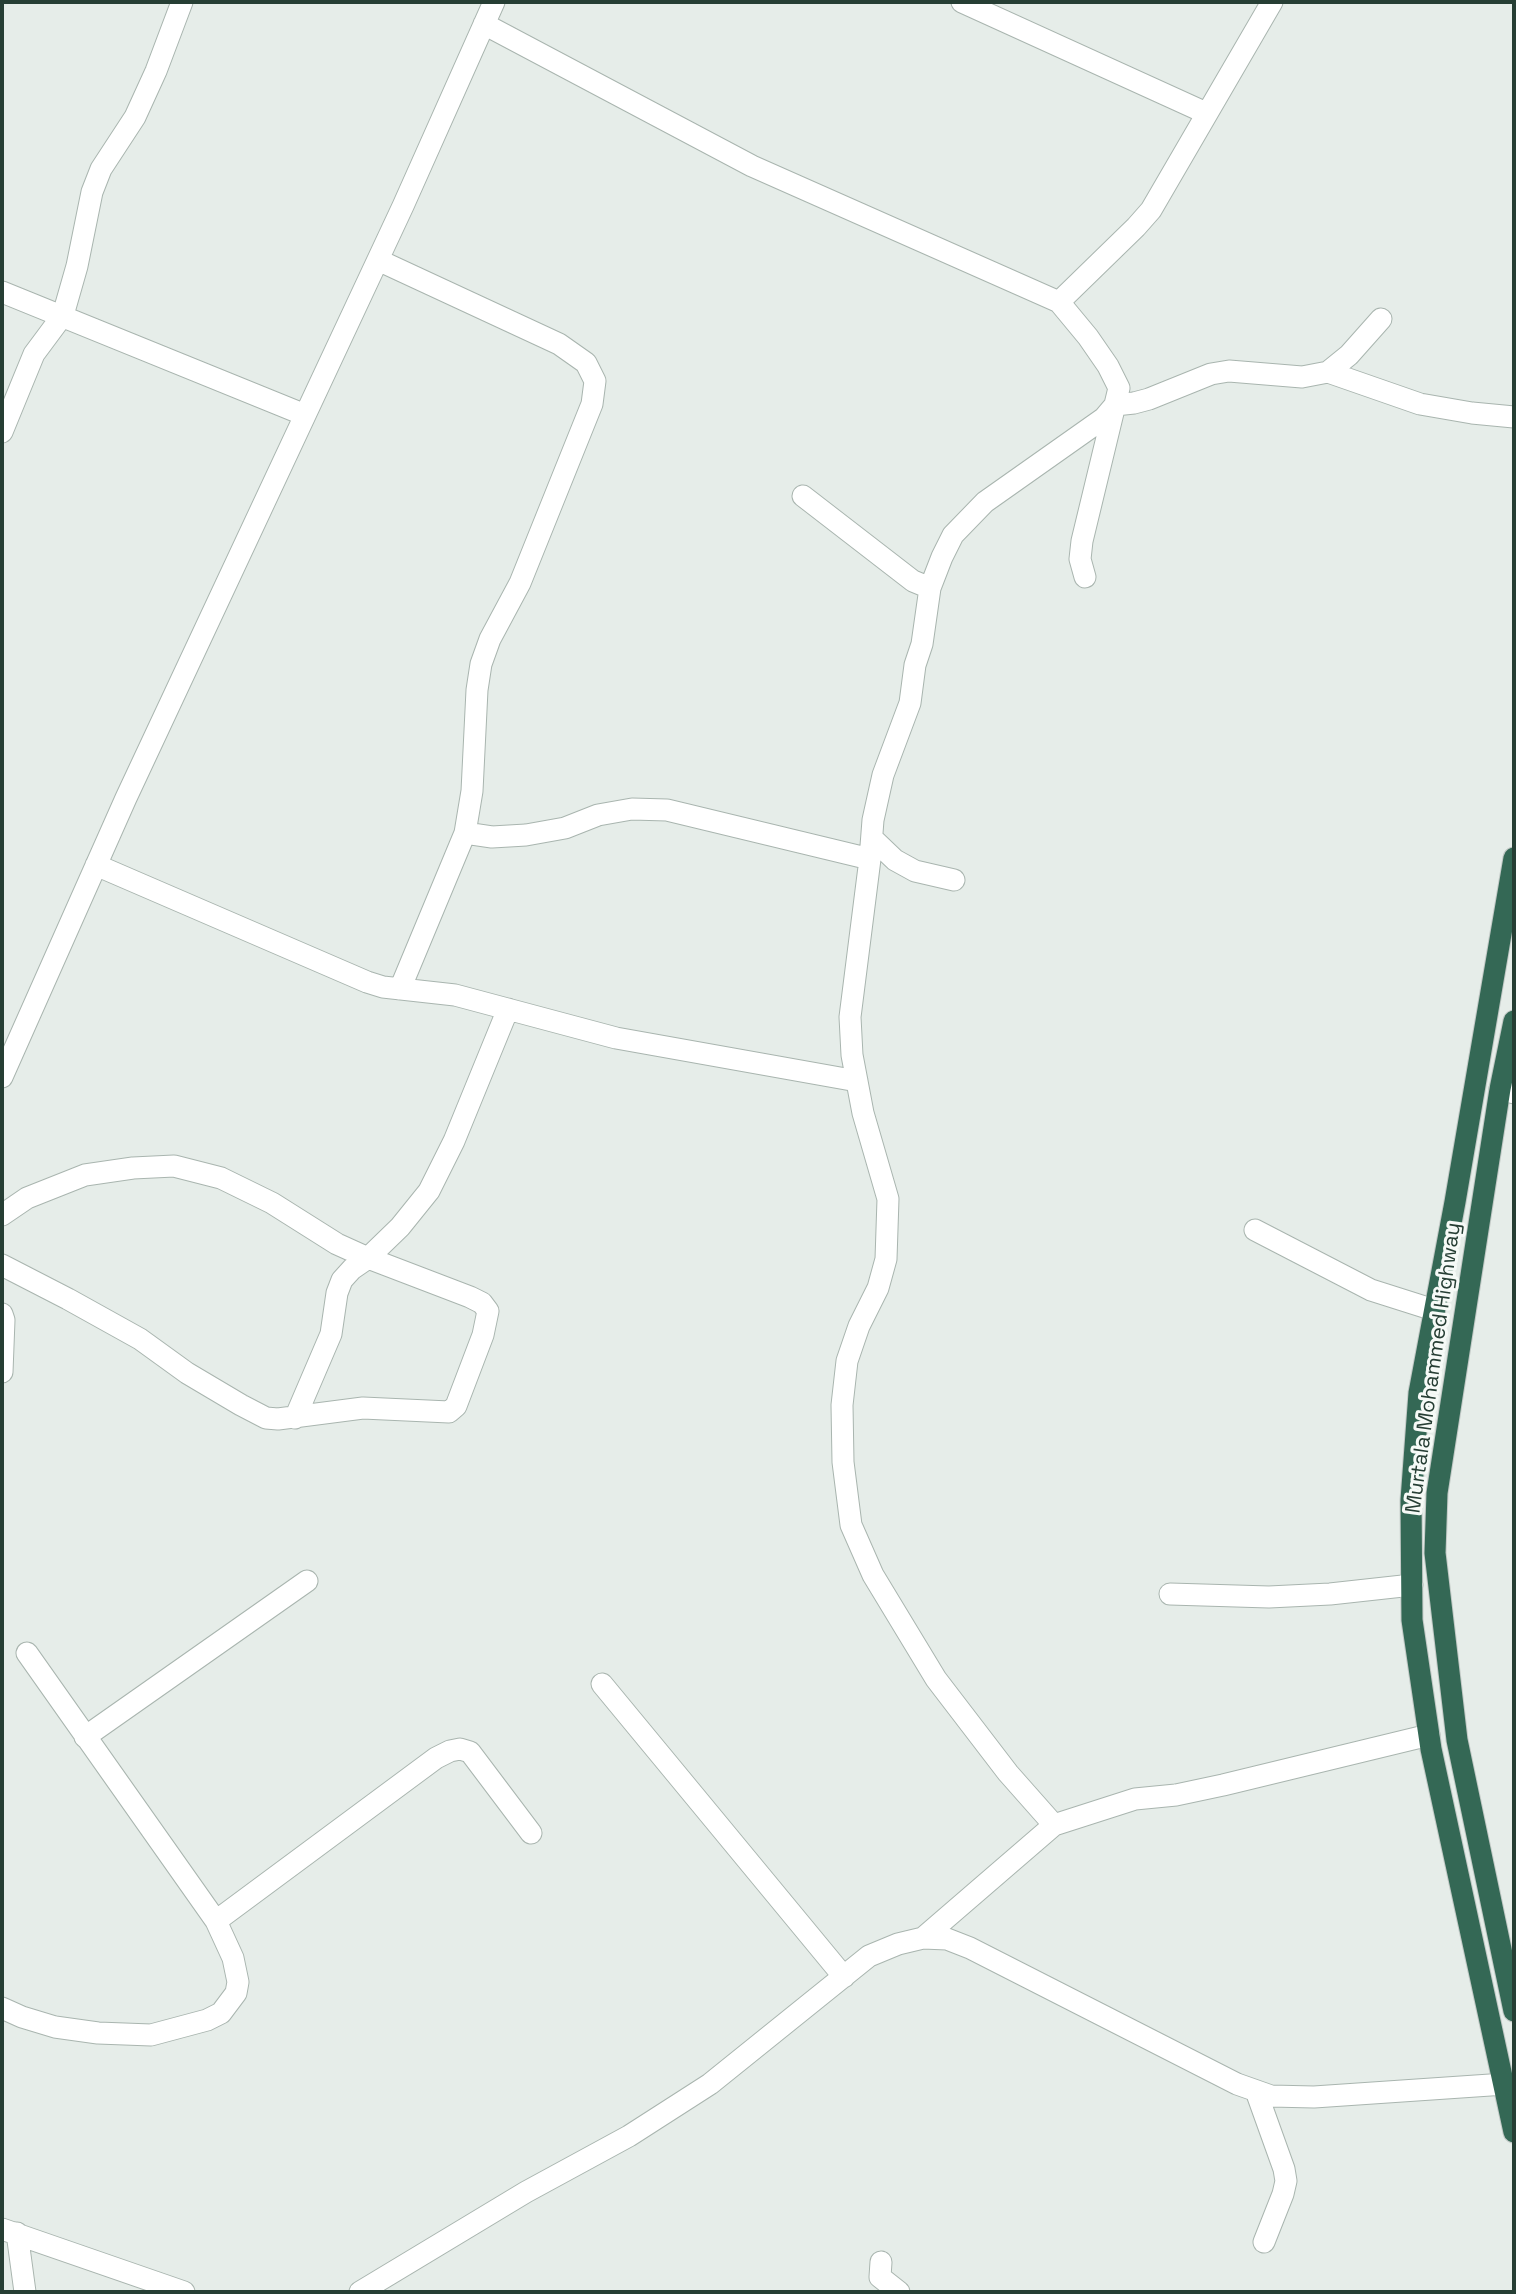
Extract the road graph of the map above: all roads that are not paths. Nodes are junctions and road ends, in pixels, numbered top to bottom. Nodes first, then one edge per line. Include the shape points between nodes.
1 (182, 2) edge
2 (494, 2) edge
3 (961, 2) edge
4 (1272, 2) edge
5 (484, 24) junction
6 (1206, 113) junction
7 (378, 260) junction
8 (2, 292) edge
9 (1059, 303) junction
10 (63, 315) junction
11 (1381, 319) dead end
12 (1328, 372) junction
13 (1115, 405) junction
14 (305, 415) junction
15 (1514, 417) edge
16 (2, 432) edge
17 (803, 496) dead end
18 (1085, 577) dead end
19 (930, 588) junction
20 (465, 833) junction
21 (871, 849) junction
22 (1514, 858) edge
23 (96, 865) junction
24 (954, 880) dead end
25 (400, 989) junction
26 (508, 1009) junction
27 (1514, 1021) edge
28 (2, 1077) edge
29 (857, 1081) junction
30 (1507, 1091) edge
31 (2, 1215) edge
32 (1255, 1230) dead end
33 (368, 1258) junction
34 (2, 1265) edge
35 (1434, 1310) junction
36 (2, 1314) edge
37 (2, 1372) edge
38 (295, 1418) junction
39 (307, 1581) dead end
40 (1412, 1585) junction
41 (1170, 1594) dead end
42 (27, 1653) dead end
43 (602, 1684) dead end
44 (1429, 1735) junction
45 (85, 1737) junction
46 (1054, 1825) junction
47 (531, 1833) dead end
48 (216, 1921) junction
49 (923, 1938) junction
50 (844, 1977) junction
51 (2, 2008) edge
52 (1514, 2011) edge
53 (1505, 2084) junction
54 (1256, 2091) junction
55 (1514, 2132) edge
56 (9, 2231) edge
57 (1264, 2242) dead end
58 (881, 2262) dead end
59 (25, 2292) edge
60 (184, 2292) edge
61 (360, 2292) edge
62 (899, 2292) edge

1 - 10 street via 135,117 92,192
2 - 5 street
3 - 6 street
4 - 6 street
5 - 7 street
5 - 9 street via 752,166
6 - 9 street via 1151,210
7 - 14 street
7 - 20 street via 559,344 586,363 595,381 592,404 520,583 481,664
8 - 10 street
9 - 13 street via 1108,366 1119,388
10 - 14 street
10 - 16 street via 34,354
11 - 12 street
12 - 13 street via 1303,377 1229,371 1149,399
12 - 15 street via 1420,404
13 - 18 street via 1082,541
13 - 19 street via 1104,418 985,502 953,535
14 - 23 street
17 - 19 street via 913,581
19 - 21 street via 910,703 883,775
20 - 21 street via 526,835 609,813 667,810
20 - 25 street
21 - 24 street via 915,871
21 - 29 street via 850,1017
22 - 35 highway
23 - 25 street via 367,982
23 - 28 street
25 - 26 street via 455,995
26 - 29 street via 616,1038
26 - 33 street via 429,1191
27 - 30 highway, Murtala Mohammed Highway
29 - 46 street via 888,1199 886,1259 847,1361 842,1405 851,1525 873,1574 936,1679
30 - 52 highway, Murtala Mohammed Highway via 1437,1493 1435,1553 1457,1740
31 - 33 street via 27,1198 85,1175 174,1166 221,1178
32 - 35 street via 1371,1290
33 - 38 street via 342,1280 331,1334
33 - 38 street via 470,1297 488,1311 456,1406 440,1413 363,1408
34 - 38 street via 140,1339 187,1373 267,1418
35 - 40 highway via 1419,1393 1411,1500
36 - 37 street
39 - 45 street
40 - 41 street via 1269,1597
40 - 44 highway via 1412,1620
42 - 45 street
43 - 50 street
44 - 46 street via 1223,1785 1135,1799
44 - 53 highway
45 - 48 street
46 - 49 street
47 - 48 street via 470,1752 450,1751
48 - 51 street via 238,1982 231,2003 207,2020 151,2035 97,2033 55,2027
49 - 50 street via 869,1956
49 - 54 street via 947,1938 970,1948
50 - 61 street via 710,2084
53 - 54 street via 1314,2097 1270,2096
53 - 55 highway
54 - 57 street via 1286,2181
56 - 59 street
56 - 60 street
58 - 62 street via 880,2277

